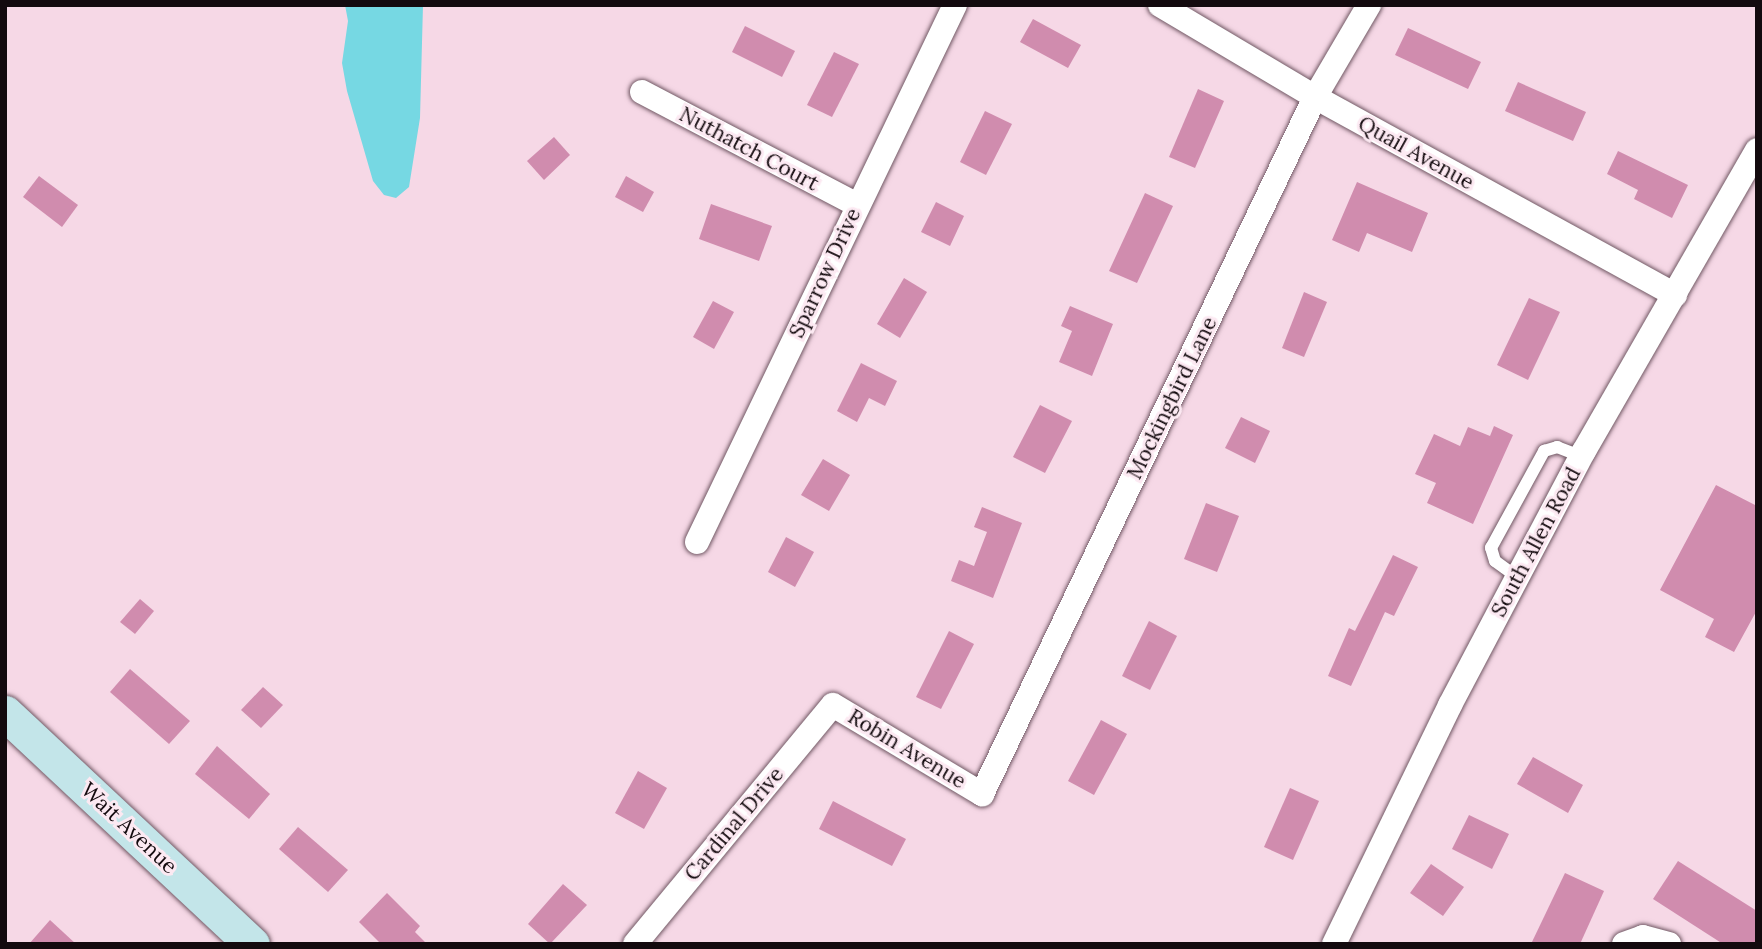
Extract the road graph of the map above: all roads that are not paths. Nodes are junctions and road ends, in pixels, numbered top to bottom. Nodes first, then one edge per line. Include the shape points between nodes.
1 (956, 5) edge
2 (1160, 5) edge
3 (1368, 5) edge
4 (642, 92) dead end
5 (1315, 97) junction
6 (1757, 150) edge
7 (856, 205) junction
8 (1675, 295) junction
9 (1581, 456) junction
10 (697, 542) dead end
11 (1517, 577) junction
12 (833, 705) joint
13 (5, 713) edge
14 (982, 794) joint
15 (252, 944) edge
16 (635, 944) edge
17 (1334, 944) edge
18 (1624, 944) edge
19 (1668, 944) edge

1 - 7 street, Sparrow Drive
2 - 5 street, Quail Avenue
3 - 5 street, Mockingbird Lane
4 - 7 street, Nuthatch Court
5 - 8 street, Quail Avenue
5 - 14 street, Mockingbird Lane
6 - 8 street, South Allen Road
7 - 10 street, Sparrow Drive
8 - 9 street, South Allen Road
9 - 11 street, South Allen Road
9 - 11 lane via 1558,447 1544,451 1491,548 1495,561
11 - 17 street, South Allen Road
12 - 14 street, Robin Avenue
12 - 16 street, Cardinal Drive
13 - 15 main road, Wait Avenue
18 - 19 street via 1643,937

